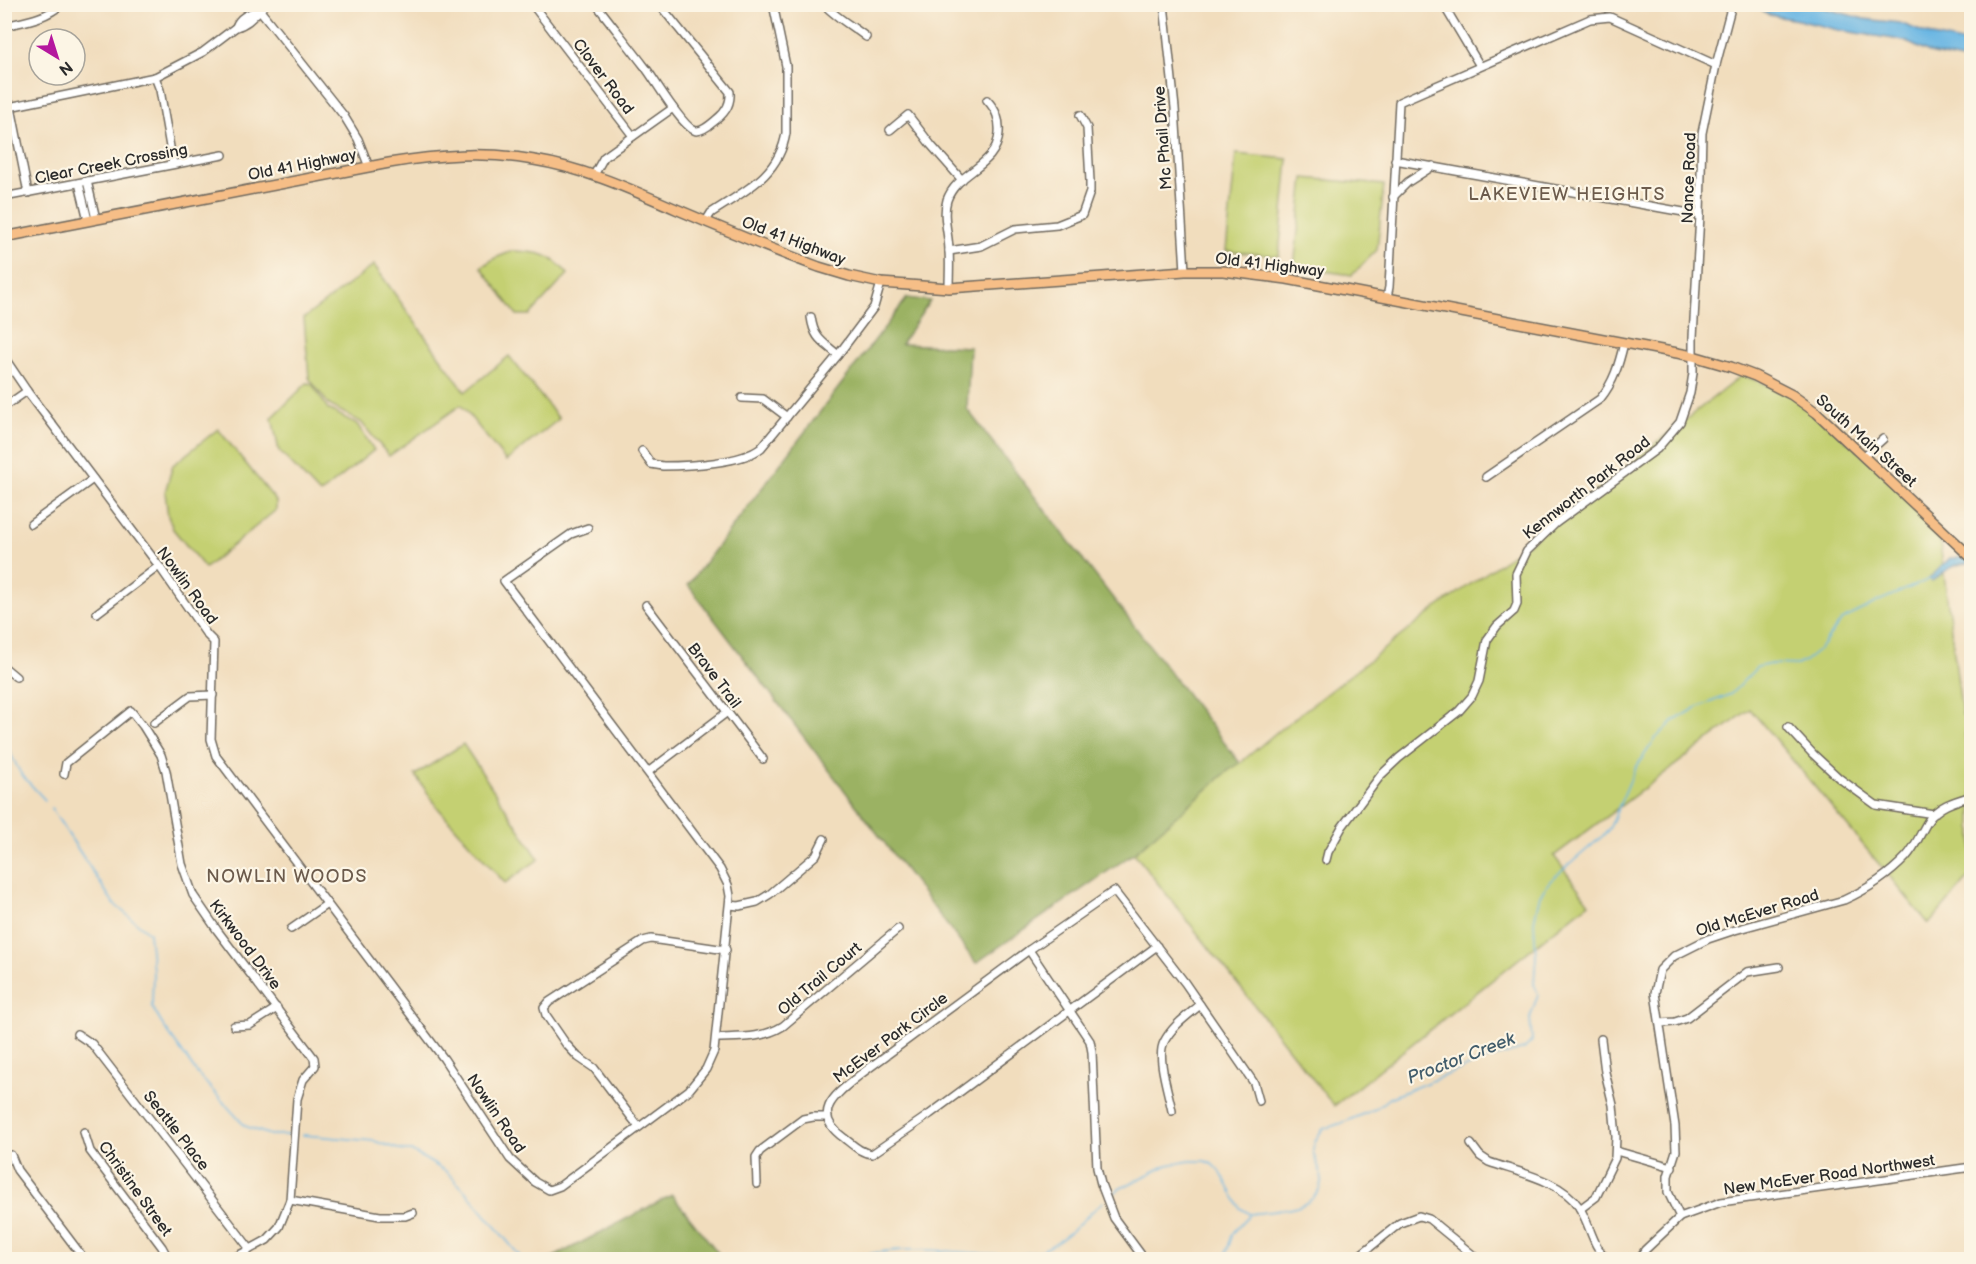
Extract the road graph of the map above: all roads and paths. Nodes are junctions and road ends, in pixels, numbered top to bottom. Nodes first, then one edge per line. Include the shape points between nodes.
1 (62, 4) edge
2 (266, 4) edge
3 (532, 4) edge
4 (596, 4) edge
5 (659, 4) edge
6 (773, 4) edge
7 (824, 4) edge
8 (1164, 4) edge
9 (1443, 4) edge
10 (1732, 4) edge
11 (257, 7) edge
12 (4, 26) edge
13 (866, 37) dead end
14 (1716, 65) junction
15 (1480, 66) junction
16 (155, 77) junction
17 (987, 100) dead end
18 (8, 108) edge
19 (673, 108) junction
20 (1080, 115) dead end
21 (890, 130) dead end
22 (633, 136) junction
23 (223, 155) dead end
24 (1395, 160) junction
25 (173, 164) junction
26 (1433, 166) junction
27 (369, 167) junction
28 (594, 175) junction
29 (962, 180) junction
30 (83, 182) junction
31 (28, 193) junction
32 (4, 197) edge
33 (1393, 197) junction
34 (1700, 215) junction
35 (92, 220) junction
36 (706, 222) junction
37 (4, 237) edge
38 (950, 251) junction
39 (1185, 271) junction
40 (881, 283) junction
41 (949, 288) junction
42 (1387, 297) junction
43 (811, 317) dead end
44 (1624, 343) junction
45 (838, 355) junction
46 (1693, 356) junction
47 (4, 357) edge
48 (27, 391) junction
49 (742, 398) dead end
50 (4, 407) edge
51 (787, 417) junction
52 (1883, 439) dead end
53 (642, 451) dead end
54 (1864, 456) junction
55 (1486, 477) dead end
56 (93, 479) junction
57 (31, 524) dead end
58 (588, 528) dead end
59 (1968, 554) edge
60 (159, 566) junction
61 (646, 605) dead end
62 (97, 613) dead end
63 (4, 667) edge
64 (16, 677) dead end
65 (213, 695) junction
66 (726, 713) junction
67 (154, 723) dead end
68 (1788, 727) dead end
69 (763, 759) dead end
70 (648, 772) junction
71 (64, 774) dead end
72 (1971, 796) edge
73 (1934, 814) junction
74 (824, 838) dead end
75 (1326, 860) dead end
76 (327, 904) junction
77 (730, 905) junction
78 (291, 929) dead end
79 (898, 929) dead end
80 (1157, 946) junction
81 (726, 950) junction
82 (1029, 950) junction
83 (1779, 968) dead end
84 (1200, 1005) junction
85 (277, 1008) junction
86 (1070, 1010) junction
87 (1660, 1023) junction
88 (234, 1026) dead end
89 (77, 1034) dead end
90 (716, 1038) junction
91 (1601, 1039) dead end
92 (1259, 1101) dead end
93 (1172, 1111) dead end
94 (826, 1117) junction
95 (638, 1126) junction
96 (84, 1132) dead end
97 (1471, 1144) dead end
98 (1616, 1151) junction
99 (12, 1155) dead end
100 (1672, 1167) junction
101 (1971, 1167) edge
102 (757, 1184) dead end
103 (290, 1200) junction
104 (1580, 1209) junction
105 (413, 1213) dead end
106 (1680, 1216) junction
107 (250, 1249) junction
108 (85, 1260) edge
109 (169, 1260) edge
110 (230, 1260) edge
111 (1145, 1260) edge
112 (1354, 1260) edge
113 (1479, 1260) edge
114 (1606, 1260) edge
115 (1638, 1260) edge

1 - 12 street via 45,16
2 - 11 street
3 - 22 street, Clover Road
4 - 19 street
5 - 19 street via 730,92 724,113 698,131 688,126
6 - 36 street via 786,66 784,144 769,172 711,213
7 - 13 street
8 - 39 street, Mc Phail Drive
9 - 15 street
10 - 14 street, Nance Road
11 - 16 street via 248,22
11 - 27 street via 344,116
14 - 15 street via 1610,17 1590,19
14 - 34 street, Nance Road via 1701,133
15 - 24 street via 1399,102
16 - 18 street
16 - 25 street
17 - 29 street via 999,120 998,145 986,161
18 - 31 street
19 - 22 street, Clover Road
20 - 38 street via 1087,128 1090,181 1082,215 1057,225 1015,229 981,246
21 - 29 street via 908,115
22 - 28 street, Clover Road via 604,157
23 - 25 street, Clear Creek Crossing
24 - 26 street
24 - 33 street
25 - 30 street, Clear Creek Crossing
26 - 33 street
26 - 34 street
27 - 28 main road, Old 41 Highway via 474,154 534,160
27 - 35 main road, Old 41 Highway
28 - 36 main road, Old 41 Highway
29 - 38 street via 952,190 945,207
30 - 31 street, Clear Creek Crossing
30 - 35 street
31 - 32 street, Clear Creek Crossing
33 - 42 street
34 - 46 street, Nance Road
35 - 37 main road, Old 41 Highway
36 - 40 main road, Old 41 Highway via 819,267
38 - 41 street
39 - 41 main road, Old 41 Highway
39 - 42 main road, Old 41 Highway via 1260,275
40 - 41 main road, Old 41 Highway
40 - 45 street via 874,307
42 - 44 main road, Old 41 Highway
43 - 45 street via 816,336
44 - 46 main road, Old 41 Highway
44 - 55 street via 1618,369 1600,399
45 - 51 street
46 - 54 main road, South Main Street via 1731,367 1792,395
46 - 75 street, Kennworth Park Road via 1690,393 1683,417 1673,432 1657,449 1556,524 1527,551 1516,574 1517,604 1489,635 1472,696 1381,775 1342,827
47 - 48 street, Nowlin Road
48 - 50 street
48 - 56 street, Nowlin Road
49 - 51 street via 763,399
51 - 53 street via 761,448 745,457 663,466 651,464
52 - 54 street
54 - 59 main road, South Main Street
56 - 57 street
56 - 60 street, Nowlin Road
58 - 70 street, Nowlin Road via 571,534 504,581
60 - 62 street
60 - 65 street, Nowlin Road via 214,642
61 - 66 street, Brave Trail
63 - 64 street
65 - 67 street via 190,696
65 - 76 street, Nowlin Road via 211,739 216,756
66 - 69 street, Brave Trail
66 - 70 street
68 - 73 street via 1822,762 1876,805
70 - 77 street, Nowlin Road via 720,869 728,885
71 - 85 street, Kirkwood Drive via 66,763 130,711 162,755 182,864 193,895
72 - 73 street
73 - 87 street, Old McEver Road via 1905,857 1855,895 1708,939 1674,956 1657,978
74 - 77 street via 816,855 770,894 757,902
76 - 78 street
76 - 95 street, Nowlin Road via 444,1059 510,1160 535,1182 549,1190 560,1186
77 - 81 street, Nowlin Road
79 - 90 street, Old Trail Court via 772,1033
80 - 82 street, McEver Park Circle via 1114,891
80 - 84 street, McEver Park Circle
80 - 86 street
81 - 90 street, Nowlin Road
81 - 95 street via 643,941 544,1008 566,1044 594,1068
82 - 86 street
82 - 94 street, McEver Park Circle via 835,1095
83 - 87 street via 1747,972 1687,1018
84 - 92 street, McEver Park Circle via 1254,1083
84 - 93 street via 1175,1027 1162,1047
85 - 88 street via 250,1025
85 - 103 street, Kirkwood Drive via 314,1058 315,1066 303,1080 297,1098
86 - 94 street via 873,1154 865,1153 836,1133
86 - 111 street via 1090,1041 1092,1052 1101,1184 1114,1218
87 - 100 street, Old McEver Road via 1675,1126
89 - 107 street, Seattle Place via 92,1044
90 - 95 street, Nowlin Road via 706,1069 688,1090
91 - 98 street via 1613,1105
94 - 102 street via 803,1119 760,1151 756,1157
96 - 109 street, Christine Street via 90,1151
97 - 104 street via 1489,1162 1559,1187
98 - 100 street
98 - 104 street via 1596,1197
99 - 108 street via 17,1170
100 - 106 street, Old McEver Road via 1668,1192
101 - 106 street, New McEver Road Northwest via 1721,1202
103 - 105 street via 380,1216
103 - 107 street via 279,1227 267,1240
104 - 114 street via 1598,1251
106 - 115 street, New McEver Road Northwest
107 - 110 street
112 - 113 street via 1400,1223 1419,1216 1429,1219

